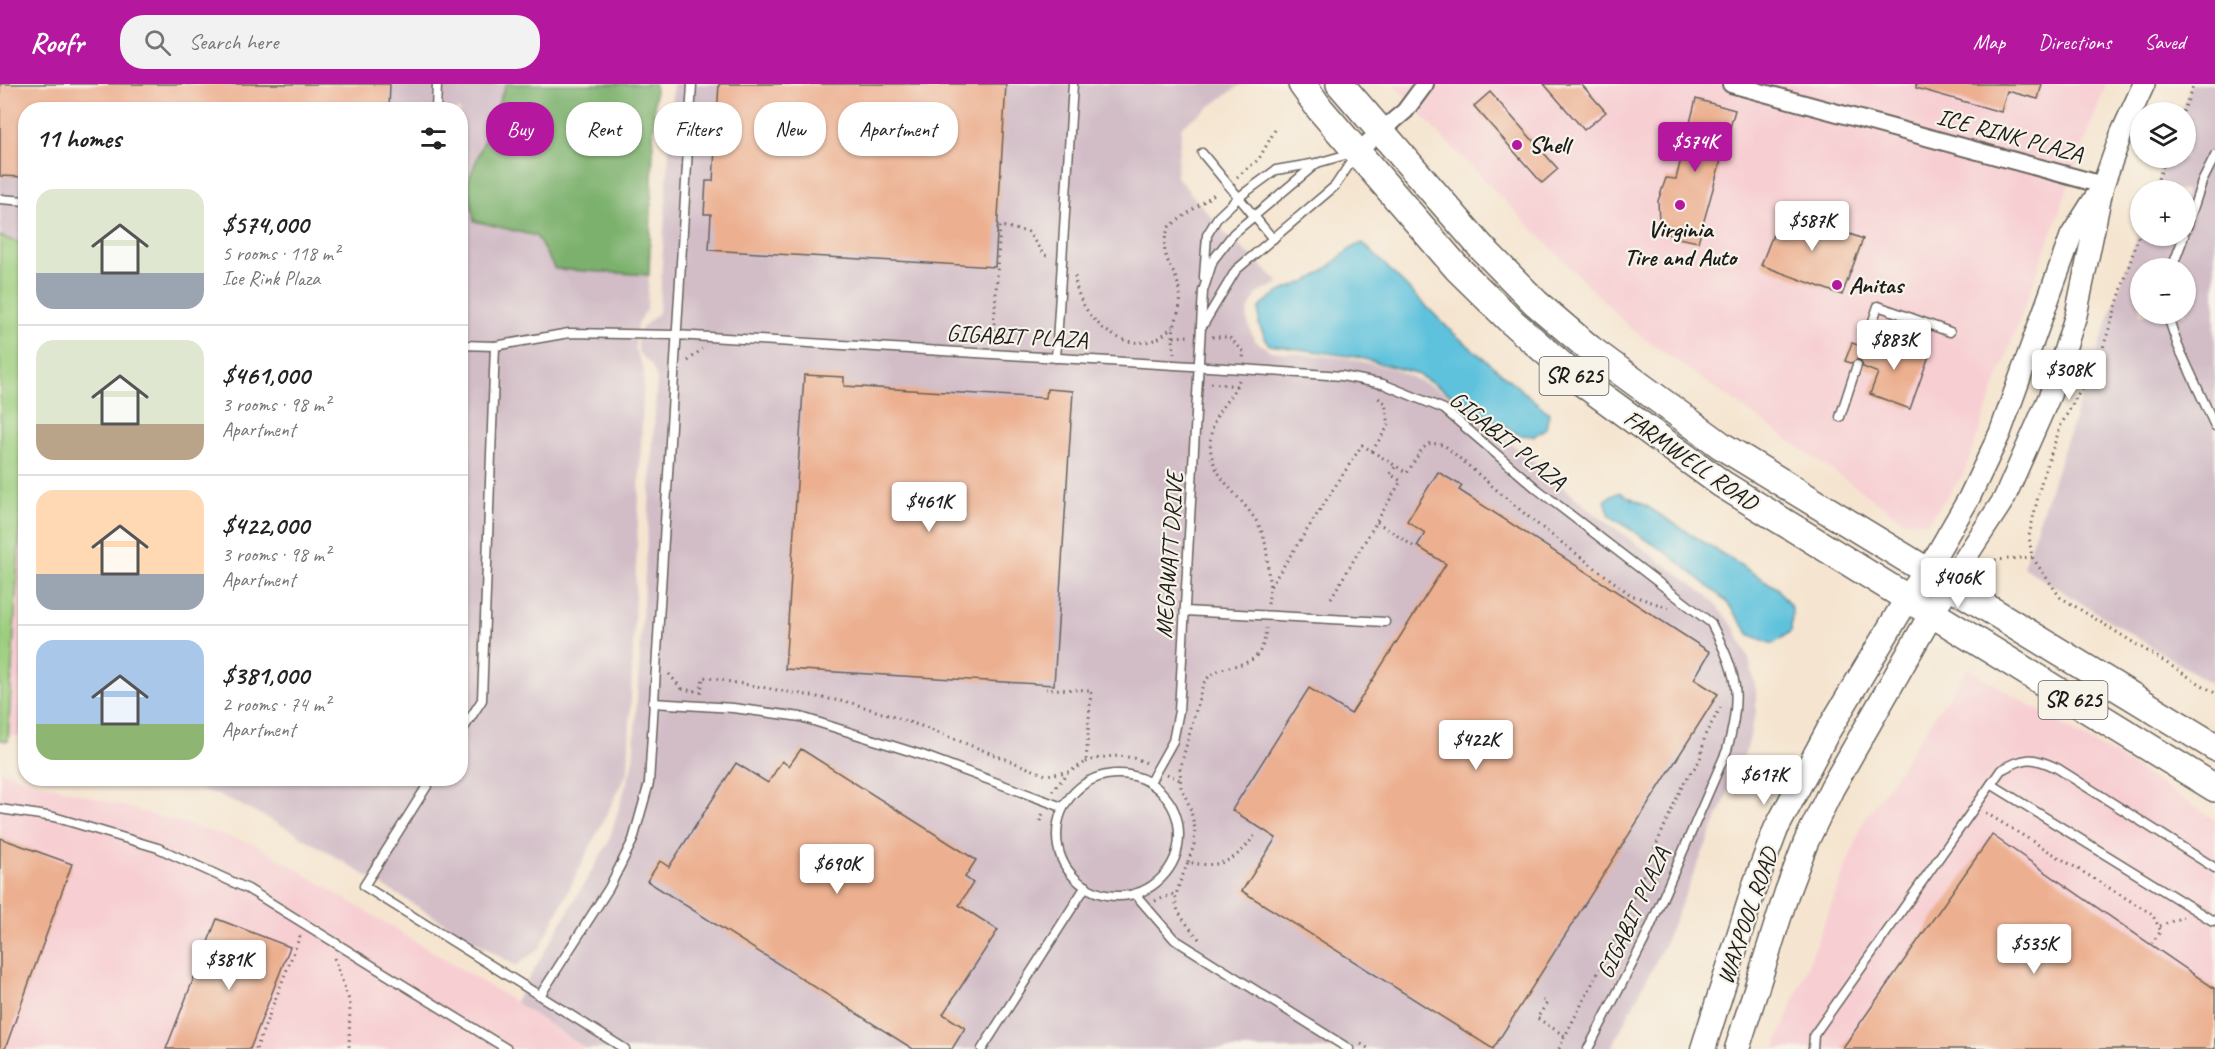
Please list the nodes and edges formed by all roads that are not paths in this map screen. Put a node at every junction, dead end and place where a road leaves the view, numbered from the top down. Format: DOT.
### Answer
graph roads {
  1 [pos="437,84"];
  2 [pos="692,84"];
  3 [pos="1073,84"];
  4 [pos="1302,84"];
  5 [pos="1340,84"];
  6 [pos="1425,84"];
  7 [pos="1731,84"];
  8 [pos="2144,84"];
  9 [pos="436,102"];
  10 [pos="1381,131"];
  11 [pos="1358,151"];
  12 [pos="1202,153"];
  13 [pos="2215,156"];
  14 [pos="1317,163"];
  15 [pos="2103,185"];
  16 [pos="1239,197"];
  17 [pos="0,199"];
  18 [pos="18,200"];
  19 [pos="2196,201"];
  20 [pos="1254,217"];
  21 [pos="1273,239"];
  22 [pos="1203,291"];
  23 [pos="2170,324"];
  24 [pos="1203,325"];
  25 [pos="1950,332"];
  26 [pos="676,335"];
  27 [pos="468,345"];
  28 [pos="495,346"];
  29 [pos="1864,348"];
  30 [pos="1056,358"];
  31 [pos="1857,365"];
  32 [pos="1201,366"];
  33 [pos="1840,417"];
  34 [pos="2215,426"];
  35 [pos="1938,577"];
  36 [pos="1907,599"];
  37 [pos="1185,611"];
  38 [pos="1930,613"];
  39 [pos="1384,622"];
  40 [pos="653,703"];
  41 [pos="468,722"];
  42 [pos="2215,747"];
  43 [pos="1150,782"];
  44 [pos="1991,784"];
  45 [pos="427,786"];
  46 [pos="2215,788"];
  47 [pos="1062,807"];
  48 [pos="0,809"];
  49 [pos="2215,868"];
  50 [pos="1086,886"];
  51 [pos="1135,894"];
  52 [pos="2215,920"];
  53 [pos="541,994"];
  54 [pos="507,1049"];
  55 [pos="625,1049"];
  56 [pos="982,1049"];
  57 [pos="1349,1049"];
  58 [pos="1588,1049"];
  59 [pos="1703,1049"];
  60 [pos="1737,1049"];
  61 [pos="1813,1049"];
  1 -- 9 [label="lane"];
  2 -- 26 [label="lane"];
  3 -- 30 [label="lane"];
  4 -- 11 [label="main road, FARMWELL ROAD / SR 625"];
  5 -- 10 [label="main road, FARMWELL ROAD / SR 625"];
  6 -- 10 [label="street"];
  7 -- 15 [label="street, ICE RINK PLAZA"];
  8 -- 15 [label="street"];
  10 -- 11 [label="street"];
  10 -- 35 [label="main road, FARMWELL ROAD / SR 625"];
  11 -- 14 [label="lane"];
  11 -- 21 [label="lane"];
  11 -- 36 [label="main road, FARMWELL ROAD / SR 625"];
  12 -- 16 [label="lane"];
  13 -- 19 [label="lane"];
  14 -- 16 [label="lane"];
  14 -- 20 [label="lane"];
  15 -- 35 [label="street"];
  15 -- 35 [label="street"];
  16 -- 20 [label="lane"];
  16 -- 22 [label="lane"];
  17 -- 18 [label="lane"];
  20 -- 21 [label="lane"];
  20 -- 22 [label="lane"];
  21 -- 24 [label="lane"];
  22 -- 24 [label="lane, MEGAWATT DRIVE"];
  23 -- 34 [label="lane"];
  24 -- 32 [label="lane, MEGAWATT DRIVE"];
  25 -- 29 [label="lane"];
  26 -- 28 [label="lane, GIGABIT PLAZA"];
  26 -- 30 [label="lane, GIGABIT PLAZA"];
  26 -- 40 [label="lane"];
  27 -- 28 [label="lane, GIGABIT PLAZA"];
  28 -- 41 [label="lane"];
  30 -- 32 [label="lane, GIGABIT PLAZA"];
  31 -- 33 [label="lane"];
  32 -- 37 [label="lane, MEGAWATT DRIVE"];
  32 -- 58 [label="lane, GIGABIT PLAZA"];
  35 -- 36 [label="main road, WAXPOOL ROAD"];
  35 -- 38 [label="main road, WAXPOOL ROAD"];
  35 -- 42 [label="main road, SR 625"];
  36 -- 38 [label="main road, SR 625"];
  36 -- 59 [label="main road, WAXPOOL ROAD"];
  37 -- 39 [label="lane"];
  37 -- 43 [label="lane, MEGAWATT DRIVE"];
  38 -- 46 [label="main road, SR 625"];
  38 -- 60 [label="main road, WAXPOOL ROAD"];
  40 -- 47 [label="lane"];
  40 -- 53 [label="lane"];
  43 -- 47 [label="lane"];
  43 -- 51 [label="lane"];
  44 -- 49 [label="lane"];
  44 -- 52 [label="lane"];
  44 -- 61 [label="lane"];
  45 -- 53 [label="lane"];
  47 -- 50 [label="lane"];
  48 -- 54 [label="lane"];
  50 -- 51 [label="lane"];
  50 -- 56 [label="lane"];
  51 -- 57 [label="lane"];
  53 -- 55 [label="lane"];
}
